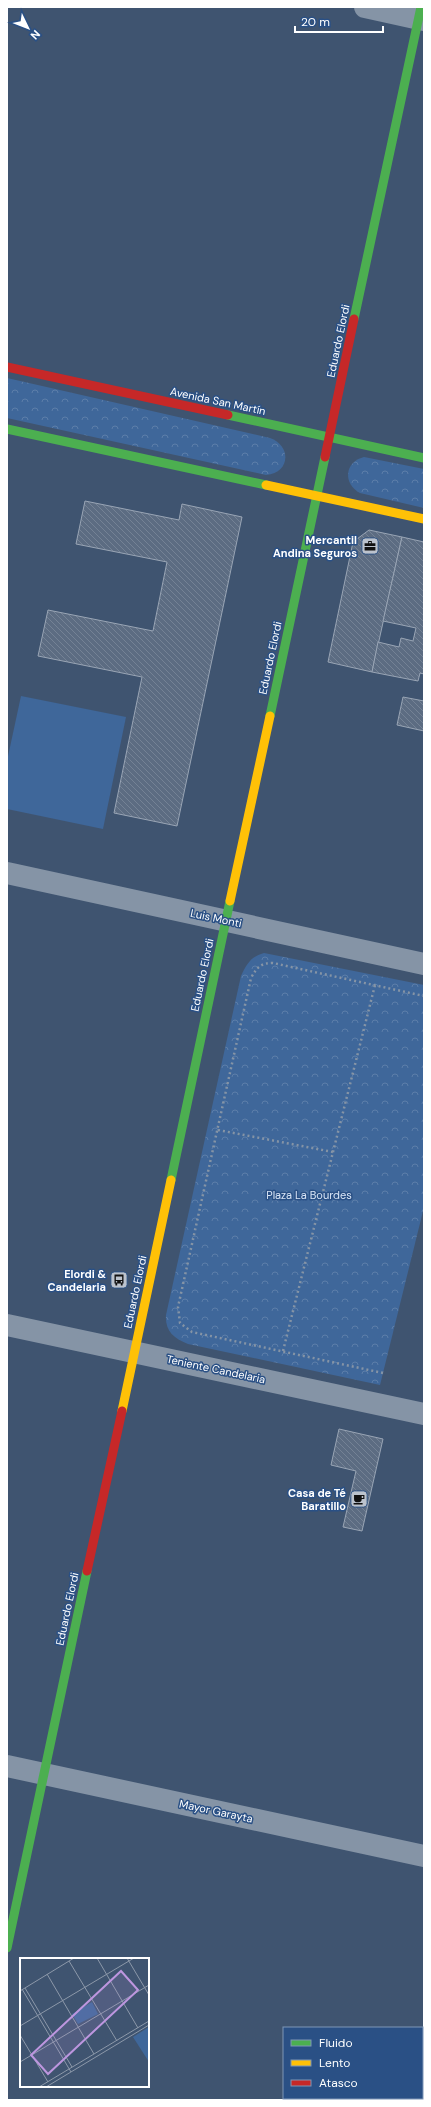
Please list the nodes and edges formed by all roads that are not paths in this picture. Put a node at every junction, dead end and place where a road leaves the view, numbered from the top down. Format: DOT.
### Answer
graph roads {
  1 [pos="365,7"];
  2 [pos="421,15"];
  3 [pos="7,367"];
  4 [pos="7,429"];
  5 [pos="329,438"];
  6 [pos="424,458"];
  7 [pos="317,496"];
  8 [pos="424,519"];
  9 [pos="7,873"];
  10 [pos="226,921"];
  11 [pos="424,964"];
  12 [pos="7,1325"];
  13 [pos="134,1352"];
  14 [pos="424,1414"];
  15 [pos="7,1766"];
  16 [pos="44,1774"];
  17 [pos="424,1856"];
  18 [pos="7,1948"];
  1 -- 2 [label="street"];
  2 -- 5 [label="street, Eduardo Elordi"];
  3 -- 5 [label="street, Avenida San Martín"];
  4 -- 7 [label="street"];
  5 -- 6 [label="street, Avenida San Martín"];
  5 -- 7 [label="street, Eduardo Elordi"];
  7 -- 8 [label="street"];
  7 -- 10 [label="street, Eduardo Elordi"];
  9 -- 10 [label="street, Luis Monti"];
  10 -- 11 [label="street, Luis Monti"];
  10 -- 13 [label="street, Eduardo Elordi"];
  12 -- 13 [label="street, Teniente Candelaria"];
  13 -- 14 [label="street, Teniente Candelaria"];
  13 -- 16 [label="street, Eduardo Elordi"];
  15 -- 16 [label="street, Mayor Garayta"];
  16 -- 17 [label="street, Mayor Garayta"];
  16 -- 18 [label="street, Eduardo Elordi"];
}
